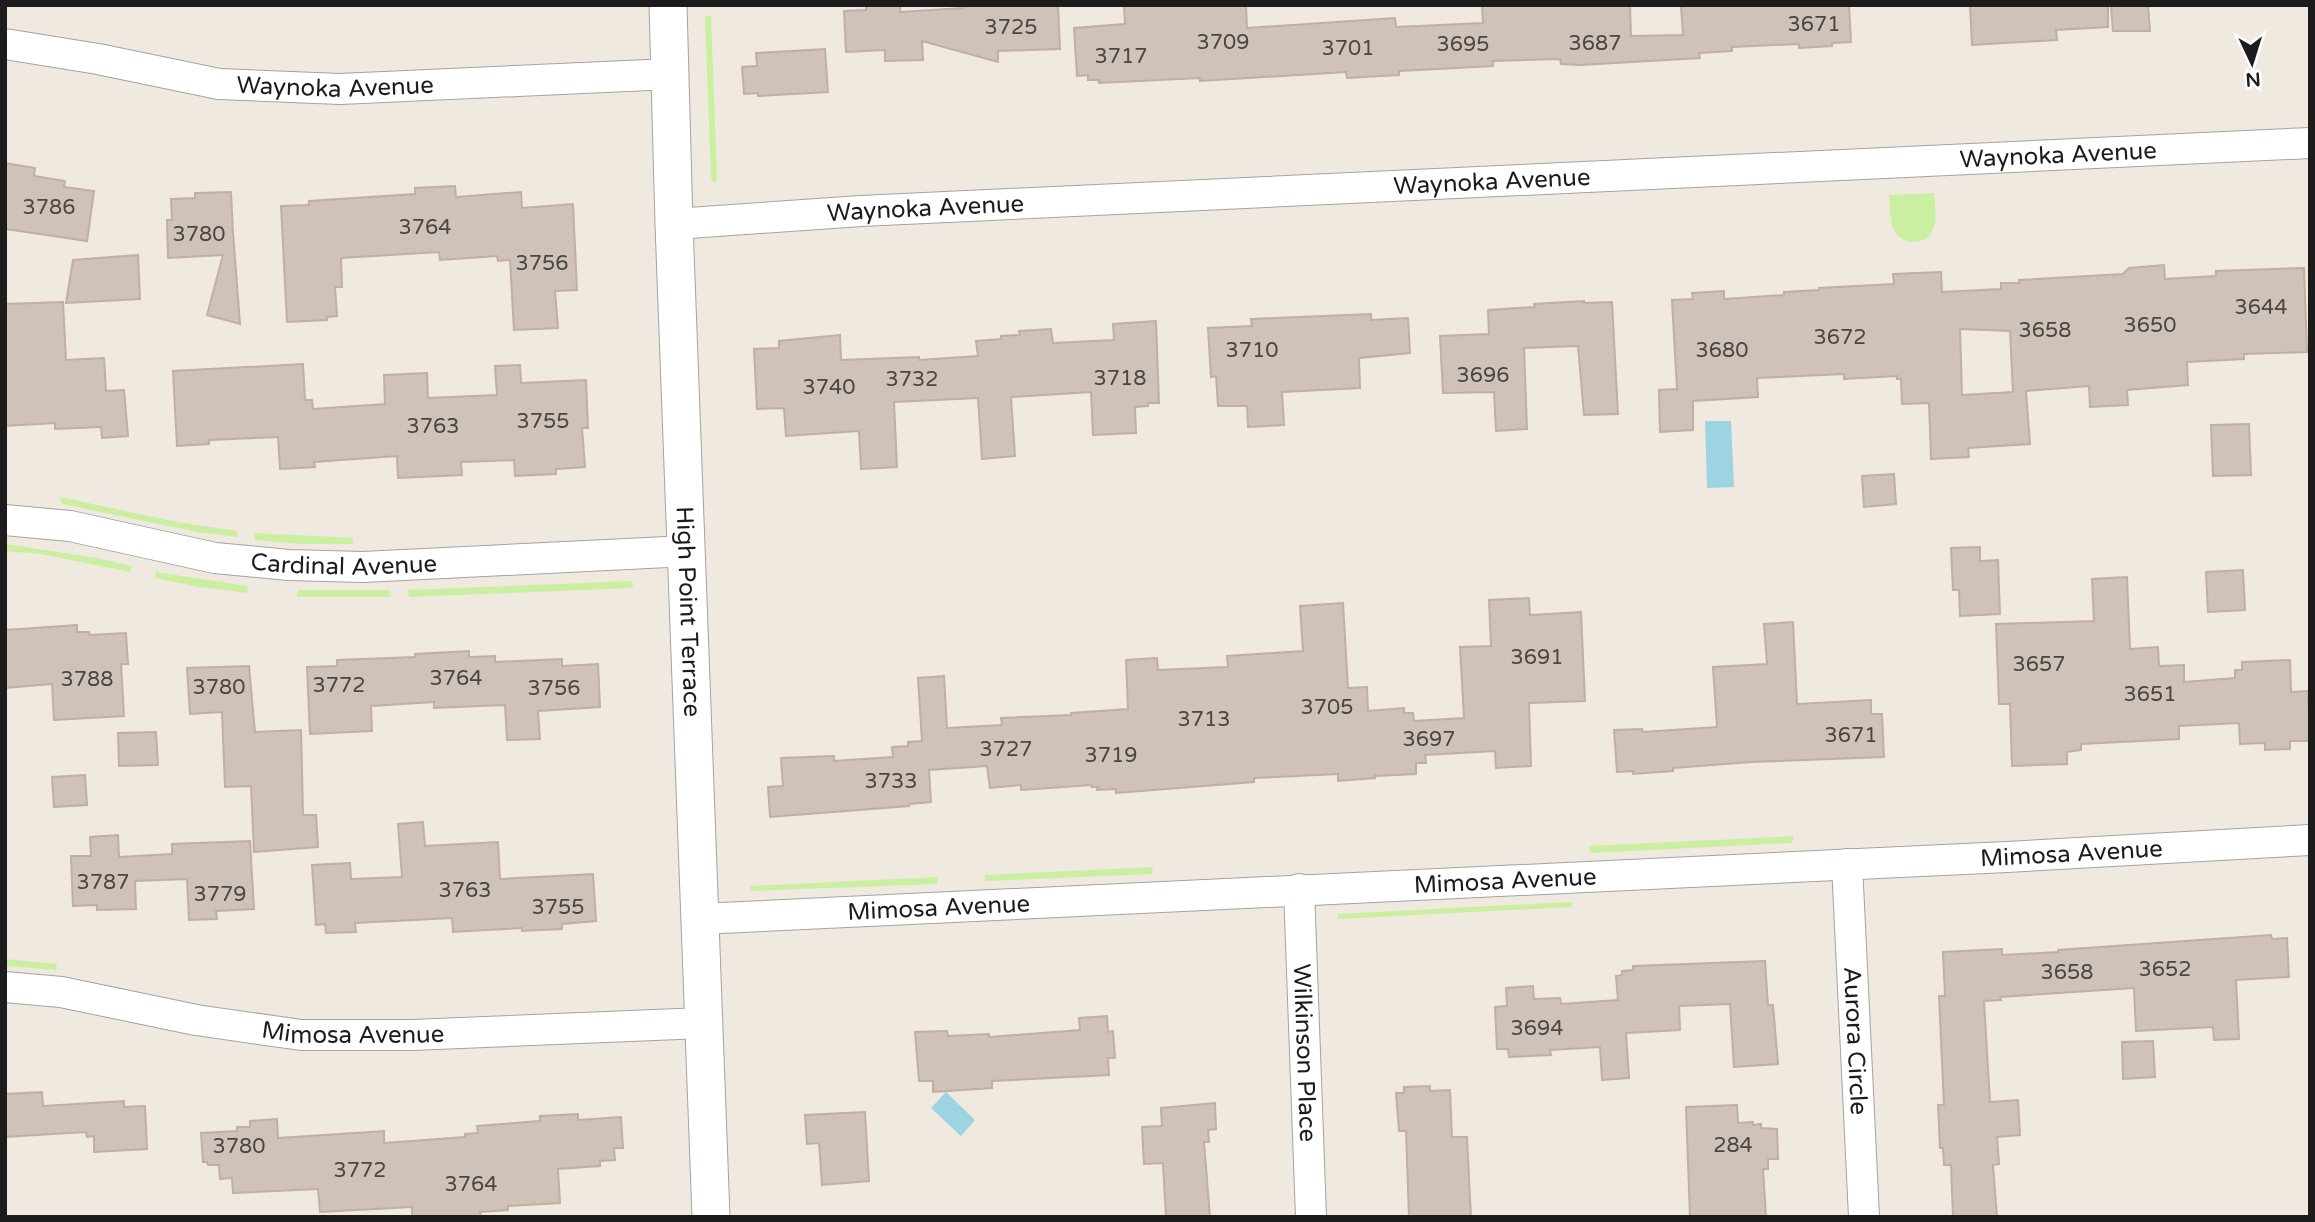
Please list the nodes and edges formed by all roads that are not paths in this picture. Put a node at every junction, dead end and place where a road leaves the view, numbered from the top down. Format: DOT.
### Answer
graph roads {
  1 [pos="668,5"];
  2 [pos="5,44"];
  3 [pos="671,74"];
  4 [pos="2310,143"];
  5 [pos="674,224"];
  6 [pos="5,520"];
  7 [pos="688,551"];
  8 [pos="2310,841"];
  9 [pos="1847,864"];
  10 [pos="1299,889"];
  11 [pos="699,919"];
  12 [pos="5,987"];
  13 [pos="703,1023"];
  14 [pos="711,1217"];
  15 [pos="1311,1217"];
  16 [pos="1864,1217"];
  1 -- 3 [label="street, High Point Terrace"];
  2 -- 3 [label="street, Waynoka Avenue"];
  3 -- 5 [label="street, High Point Terrace"];
  4 -- 5 [label="street, Waynoka Avenue"];
  5 -- 7 [label="street, High Point Terrace"];
  6 -- 7 [label="street, Cardinal Avenue"];
  7 -- 11 [label="street, High Point Terrace"];
  8 -- 9 [label="street, Mimosa Avenue"];
  9 -- 10 [label="street, Mimosa Avenue"];
  9 -- 16 [label="street, Aurora Circle"];
  10 -- 11 [label="street, Mimosa Avenue"];
  10 -- 15 [label="street, Wilkinson Place"];
  11 -- 13 [label="street, High Point Terrace"];
  12 -- 13 [label="street, Mimosa Avenue"];
  13 -- 14 [label="street, High Point Terrace"];
}
